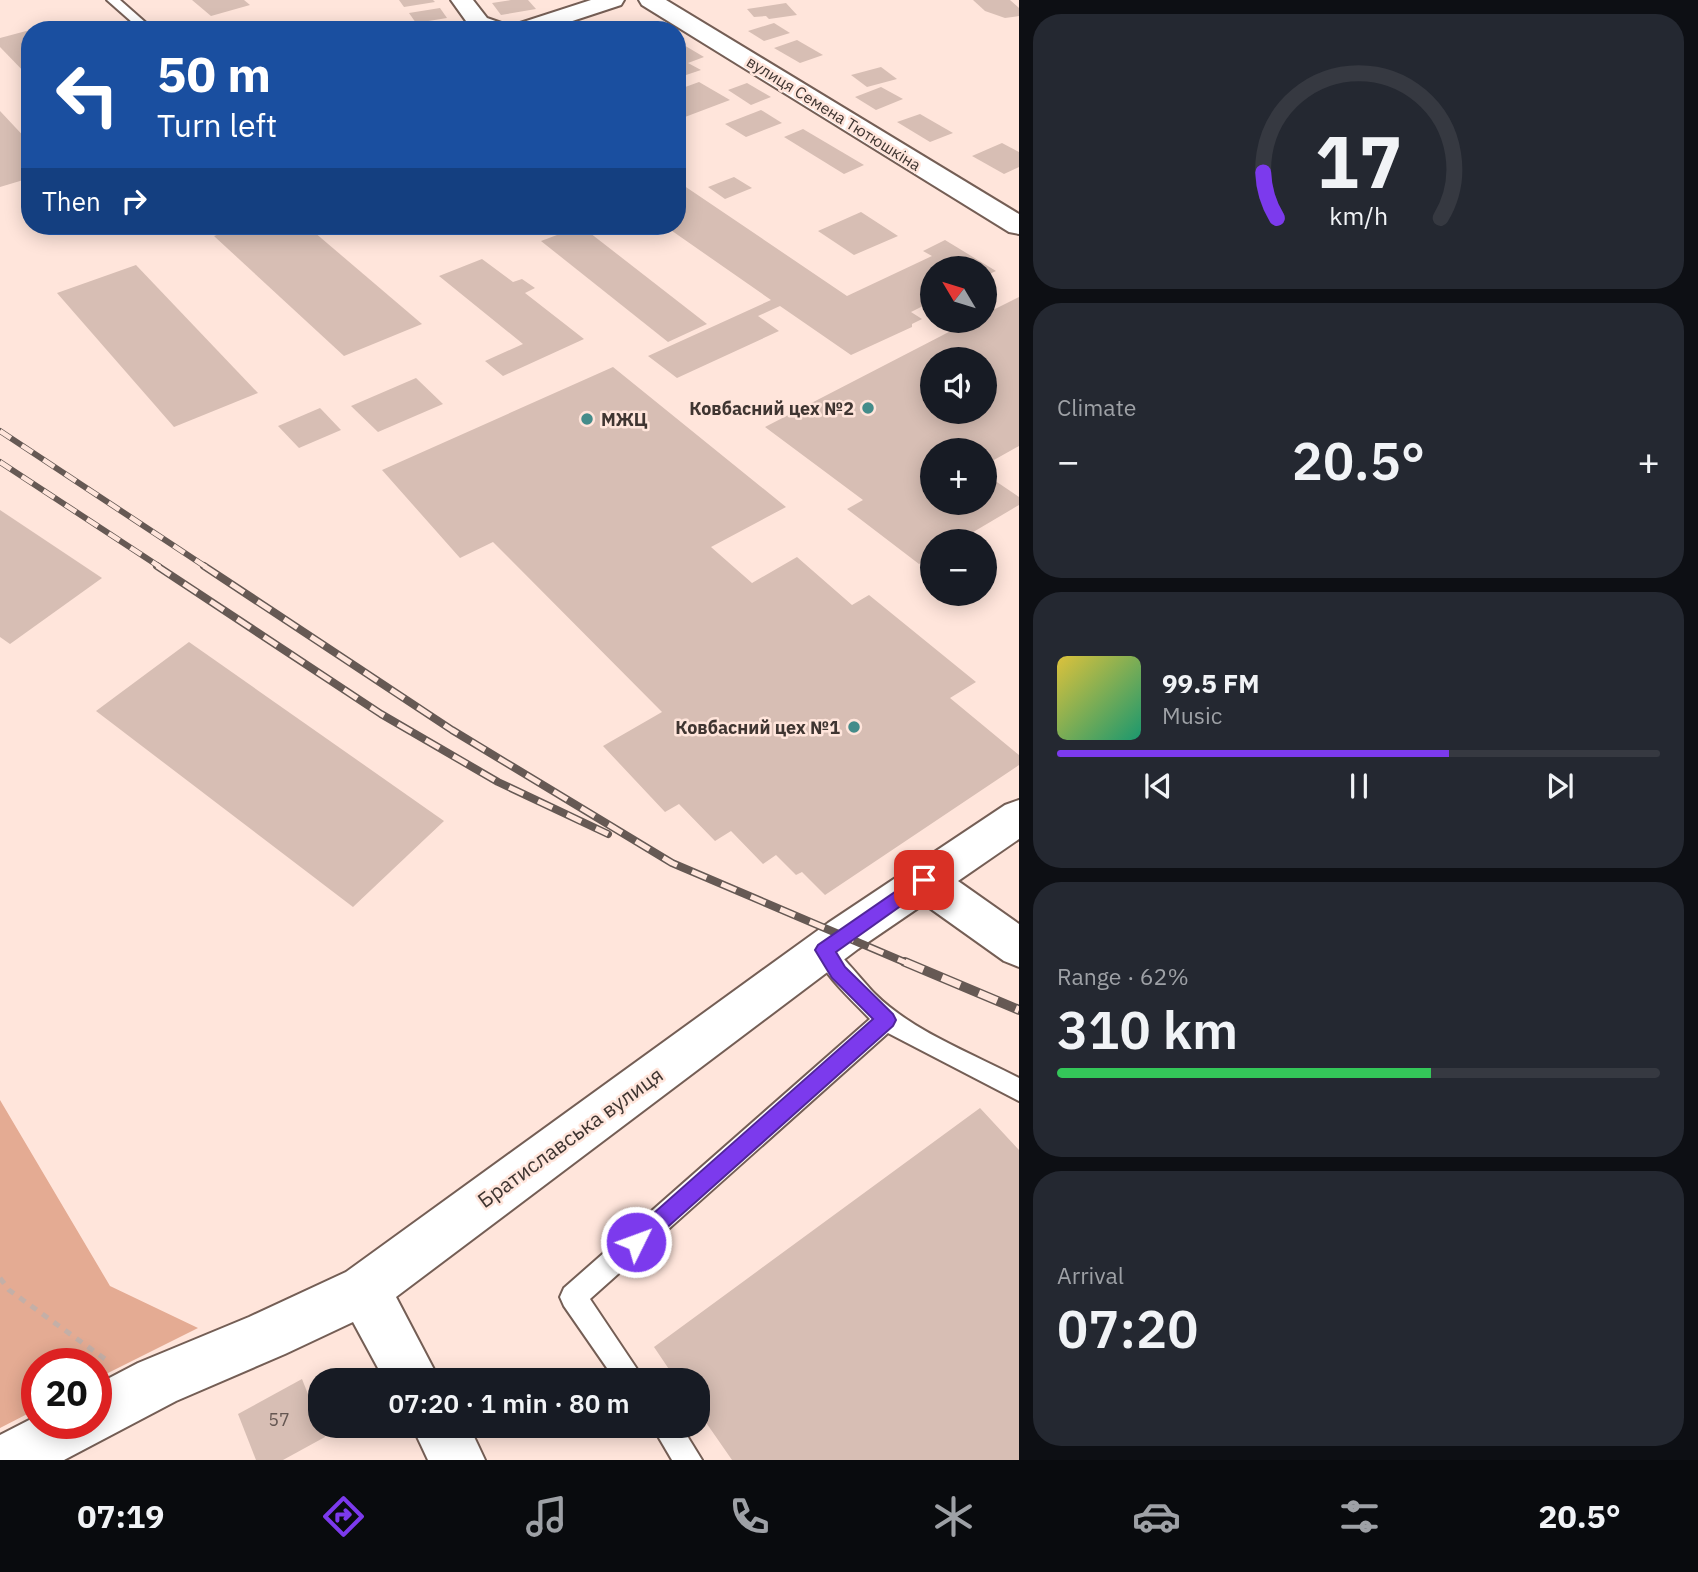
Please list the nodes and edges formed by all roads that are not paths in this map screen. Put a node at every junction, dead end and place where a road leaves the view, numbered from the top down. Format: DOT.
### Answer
graph roads {
  1 [pos="113,0"];
  2 [pos="462,0"];
  3 [pos="613,0"];
  4 [pos="650,0"];
  5 [pos="138,21"];
  6 [pos="478,21"];
  7 [pos="549,21"];
  8 [pos="684,21"];
  9 [pos="686,22"];
  10 [pos="1019,226"];
  11 [pos="1019,817"];
  12 [pos="924,880"];
  13 [pos="1019,948"];
  14 [pos="824,950"];
  15 [pos="886,1020"];
  16 [pos="1019,1090"];
  17 [pos="364,1290"];
  18 [pos="407,1368"];
  19 [pos="623,1368"];
  20 [pos="112,1406"];
  21 [pos="446,1438"];
  22 [pos="672,1438"];
  23 [pos="48,1439"];
  24 [pos="8,1460"];
  25 [pos="458,1460"];
  26 [pos="688,1460"];
  1 -- 5 [label="lane"];
  2 -- 6 [label="street"];
  3 -- 7 [label="street"];
  4 -- 8 [label="street, вулиця Семена Тютюшкіна"];
  9 -- 10 [label="street, вулиця Семена Тютюшкіна"];
  11 -- 12 [label="street, Братиславська вулиця"];
  12 -- 13 [label="street"];
  12 -- 14 [label="street, Братиславська вулиця"];
  14 -- 15 [label="lane"];
  14 -- 17 [label="street, Братиславська вулиця"];
  15 -- 16 [label="lane"];
  15 -- 19 [label="lane"];
  17 -- 18 [label="street"];
  17 -- 20 [label="street, Братиславська вулиця"];
  21 -- 25 [label="street"];
  22 -- 26 [label="lane"];
  23 -- 24 [label="street"];
}
